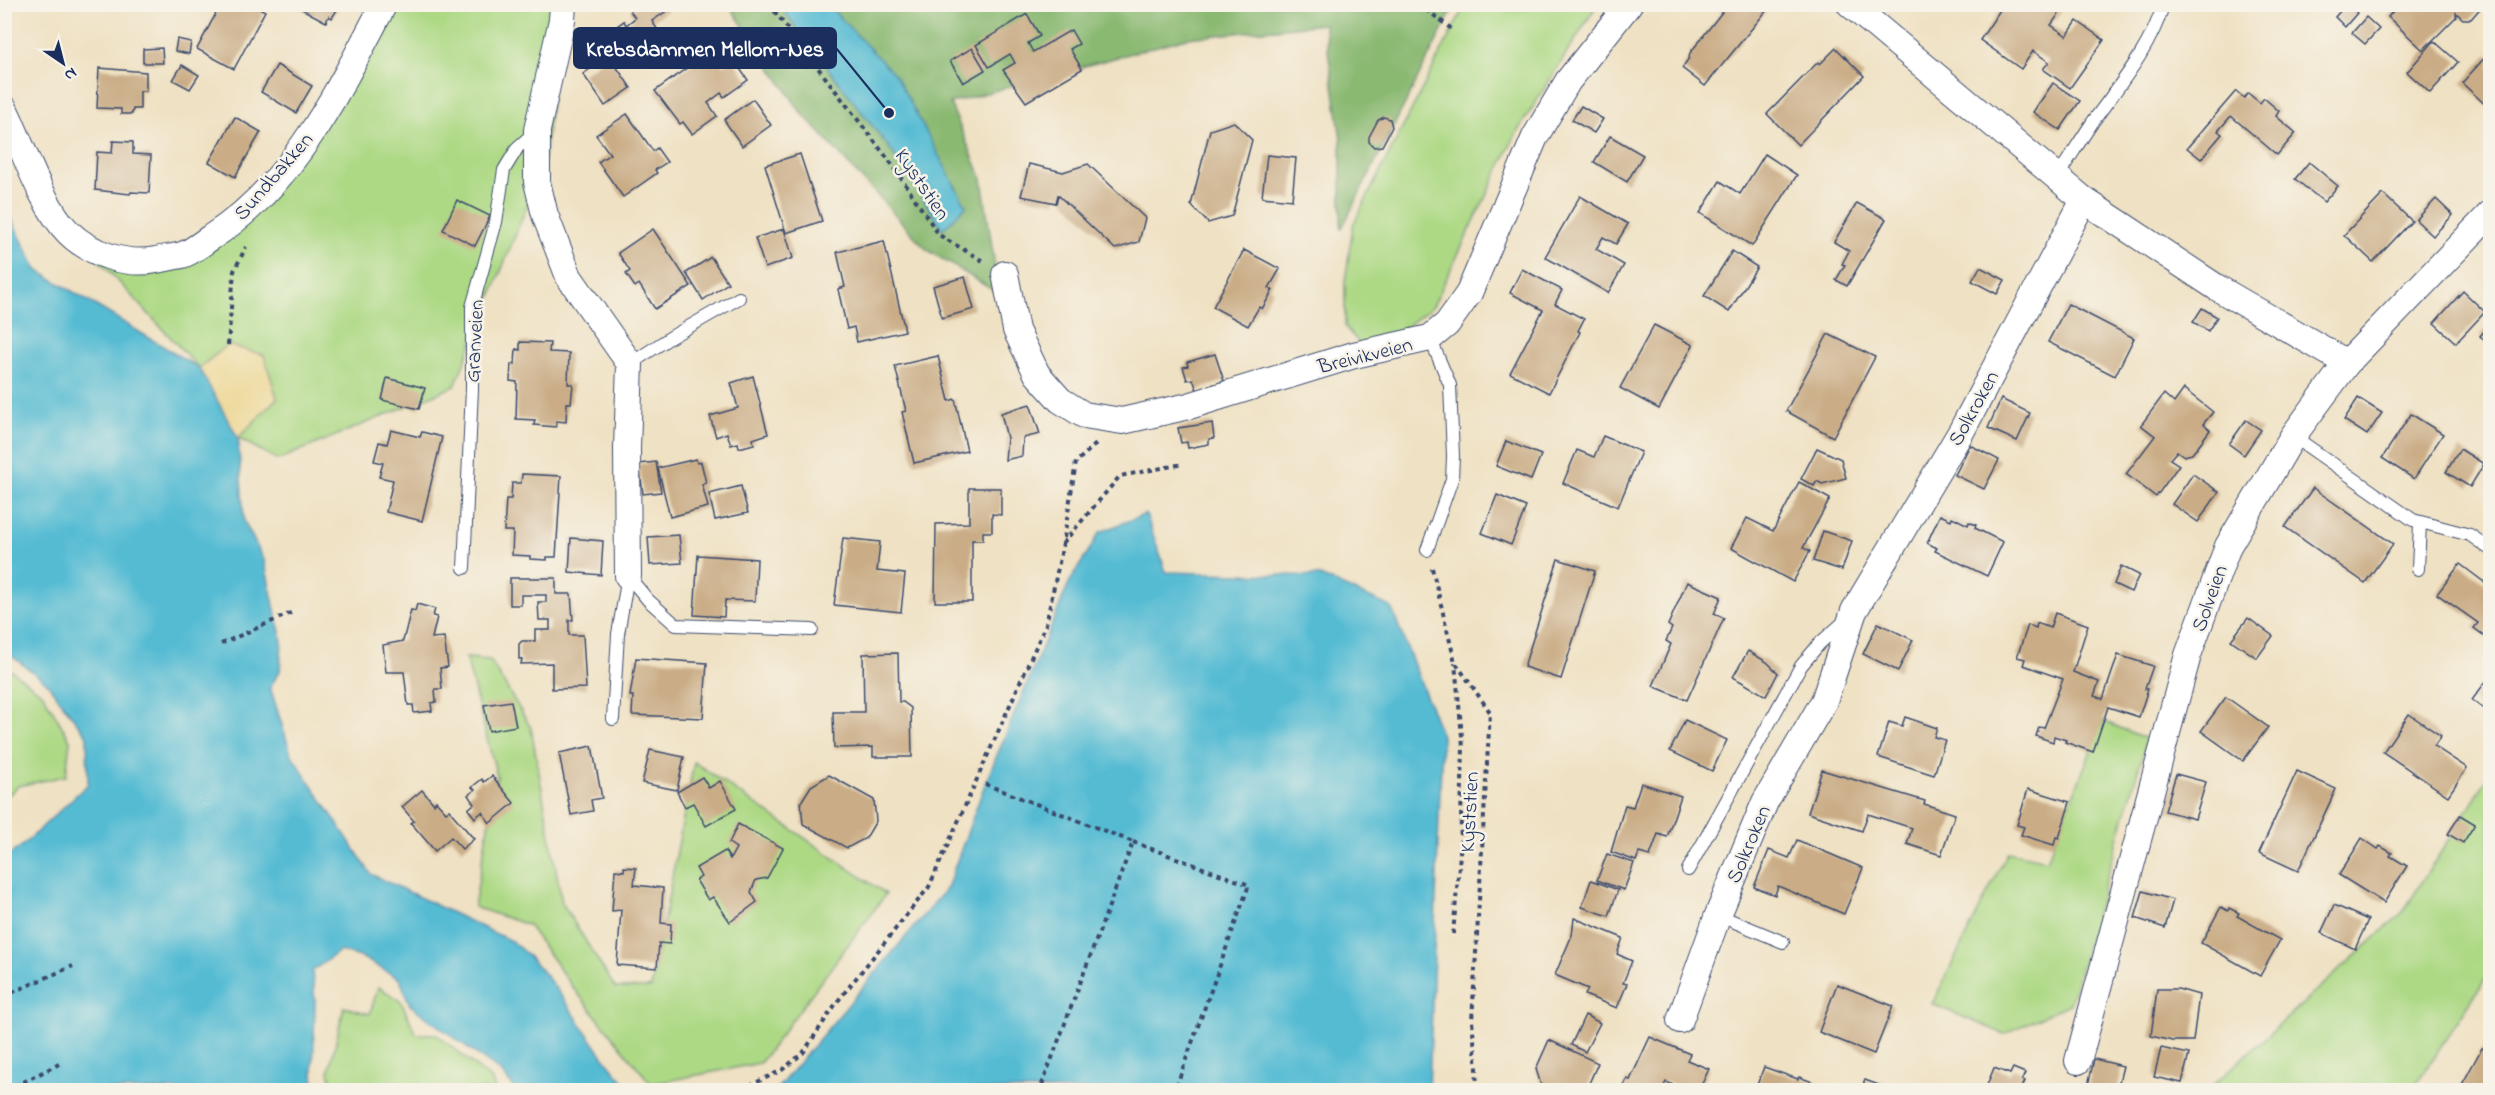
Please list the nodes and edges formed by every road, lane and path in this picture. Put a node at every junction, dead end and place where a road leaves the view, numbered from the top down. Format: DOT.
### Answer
graph roads {
  1 [pos="384,4"];
  2 [pos="563,4"];
  3 [pos="769,4"];
  4 [pos="1419,4"];
  5 [pos="1629,4"];
  6 [pos="1850,4"];
  7 [pos="2163,6"];
  8 [pos="1453,30"];
  9 [pos="4,108"];
  10 [pos="537,130"];
  11 [pos="2057,177"];
  12 [pos="2084,200"];
  13 [pos="2490,214"];
  14 [pos="249,239"];
  15 [pos="1005,274"];
  16 [pos="739,298"];
  17 [pos="1430,338"];
  18 [pos="228,345"];
  19 [pos="2347,363"];
  20 [pos="630,364"];
  21 [pos="1122,421"];
  22 [pos="2293,436"];
  23 [pos="1183,464"];
  24 [pos="2420,523"];
  25 [pos="1063,544"];
  26 [pos="2490,549"];
  27 [pos="1427,550"];
  28 [pos="464,568"];
  29 [pos="2418,569"];
  30 [pos="628,576"];
  31 [pos="293,612"];
  32 [pos="1854,612"];
  33 [pos="812,630"];
  34 [pos="221,644"];
  35 [pos="1455,662"];
  36 [pos="613,719"];
  37 [pos="985,784"];
  38 [pos="1133,842"];
  39 [pos="1688,870"];
  40 [pos="1718,915"];
  41 [pos="1453,934"];
  42 [pos="1783,942"];
  43 [pos="73,966"];
  44 [pos="4,996"];
  45 [pos="1680,1020"];
  46 [pos="2078,1061"];
  47 [pos="58,1064"];
  48 [pos="7,1090"];
  49 [pos="741,1090"];
  50 [pos="1040,1090"];
  51 [pos="1175,1090"];
  52 [pos="1476,1090"];
  1 -- 9 [label="street, Sundbakken"];
  2 -- 10 [label="street"];
  3 -- 15 [label="path, Kyststien"];
  4 -- 8 [label="path"];
  5 -- 17 [label="street, Breivikveien"];
  6 -- 11 [label="street"];
  7 -- 11 [label="lane"];
  10 -- 20 [label="street"];
  10 -- 28 [label="lane, Granveien"];
  11 -- 12 [label="street"];
  12 -- 19 [label="street"];
  12 -- 32 [label="street, Solkroken"];
  13 -- 19 [label="street, Solveien"];
  14 -- 18 [label="path"];
  15 -- 21 [label="street, Breivikveien"];
  16 -- 20 [label="lane"];
  17 -- 21 [label="street, Breivikveien"];
  17 -- 27 [label="lane"];
  19 -- 22 [label="street, Solveien"];
  20 -- 30 [label="street"];
  21 -- 25 [label="path"];
  22 -- 24 [label="lane"];
  22 -- 46 [label="street, Solveien"];
  23 -- 25 [label="path"];
  24 -- 26 [label="lane"];
  24 -- 29 [label="lane"];
  25 -- 49 [label="path"];
  27 -- 35 [label="path, Kyststien"];
  30 -- 33 [label="lane"];
  30 -- 36 [label="lane"];
  31 -- 34 [label="path"];
  32 -- 39 [label="lane, Solkroken"];
  32 -- 40 [label="street, Solkroken"];
  35 -- 41 [label="path"];
  35 -- 52 [label="path, Kyststien"];
  37 -- 38 [label="path"];
  38 -- 50 [label="path"];
  38 -- 51 [label="path"];
  40 -- 42 [label="lane"];
  40 -- 45 [label="street, Solkroken"];
  43 -- 44 [label="path"];
  47 -- 48 [label="path"];
}
